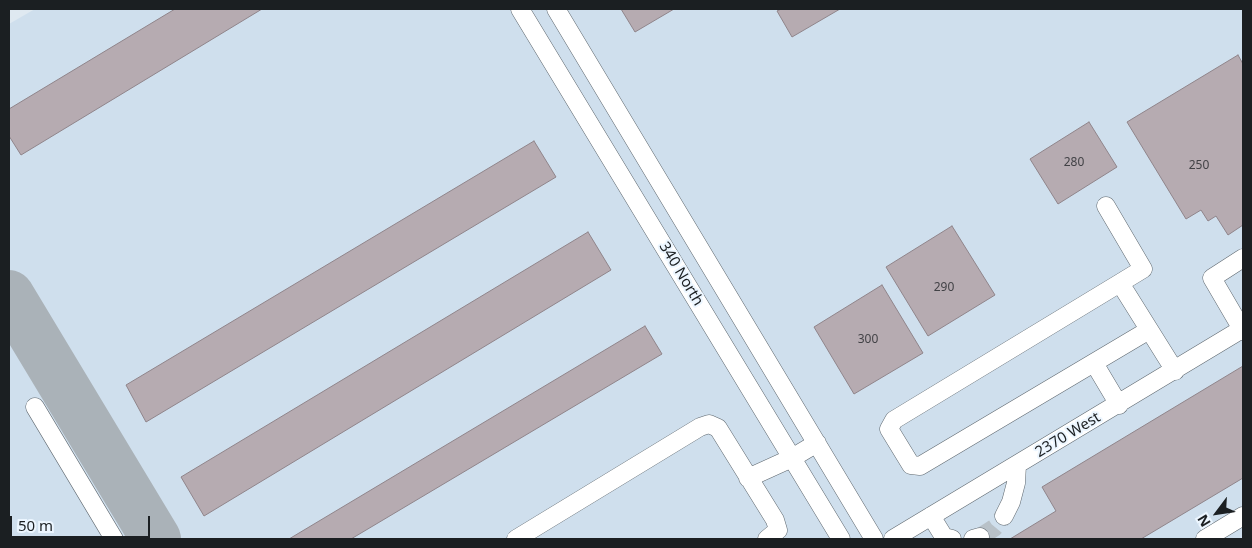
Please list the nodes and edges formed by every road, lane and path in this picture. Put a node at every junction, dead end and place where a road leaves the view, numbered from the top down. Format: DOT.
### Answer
graph roads {
  1 [pos="520,9"];
  2 [pos="556,9"];
  3 [pos="1106,206"];
  4 [pos="1243,258"];
  5 [pos="1120,283"];
  6 [pos="1150,330"];
  7 [pos="1243,330"];
  8 [pos="1094,364"];
  9 [pos="1175,371"];
  10 [pos="1119,405"];
  11 [pos="35,407"];
  12 [pos="817,443"];
  13 [pos="792,458"];
  14 [pos="1017,465"];
  15 [pos="748,478"];
  16 [pos="931,516"];
  17 [pos="1004,516"];
  18 [pos="1243,516"];
  19 [pos="525,537"];
  20 [pos="114,539"];
  21 [pos="767,539"];
  22 [pos="841,539"];
  23 [pos="874,539"];
  24 [pos="893,539"];
  25 [pos="947,539"];
  26 [pos="1205,539"];
  1 -- 13 [label="street, 340 North"];
  2 -- 12 [label="street, 340 North"];
  3 -- 5 [label="street"];
  4 -- 7 [label="street"];
  5 -- 6 [label="street"];
  5 -- 8 [label="street"];
  6 -- 8 [label="street"];
  6 -- 9 [label="street"];
  7 -- 9 [label="street, 2370 West"];
  8 -- 10 [label="street"];
  9 -- 10 [label="street, 2370 West"];
  10 -- 14 [label="street, 2370 West"];
  11 -- 20 [label="street"];
  12 -- 13 [label="street"];
  12 -- 23 [label="street, 340 North"];
  13 -- 15 [label="street"];
  13 -- 22 [label="street, 340 North"];
  14 -- 16 [label="street, 2370 West"];
  14 -- 17 [label="street"];
  15 -- 19 [label="street"];
  15 -- 21 [label="street"];
  16 -- 24 [label="street, 2370 West"];
  16 -- 25 [label="street"];
  18 -- 26 [label="street"];
}
